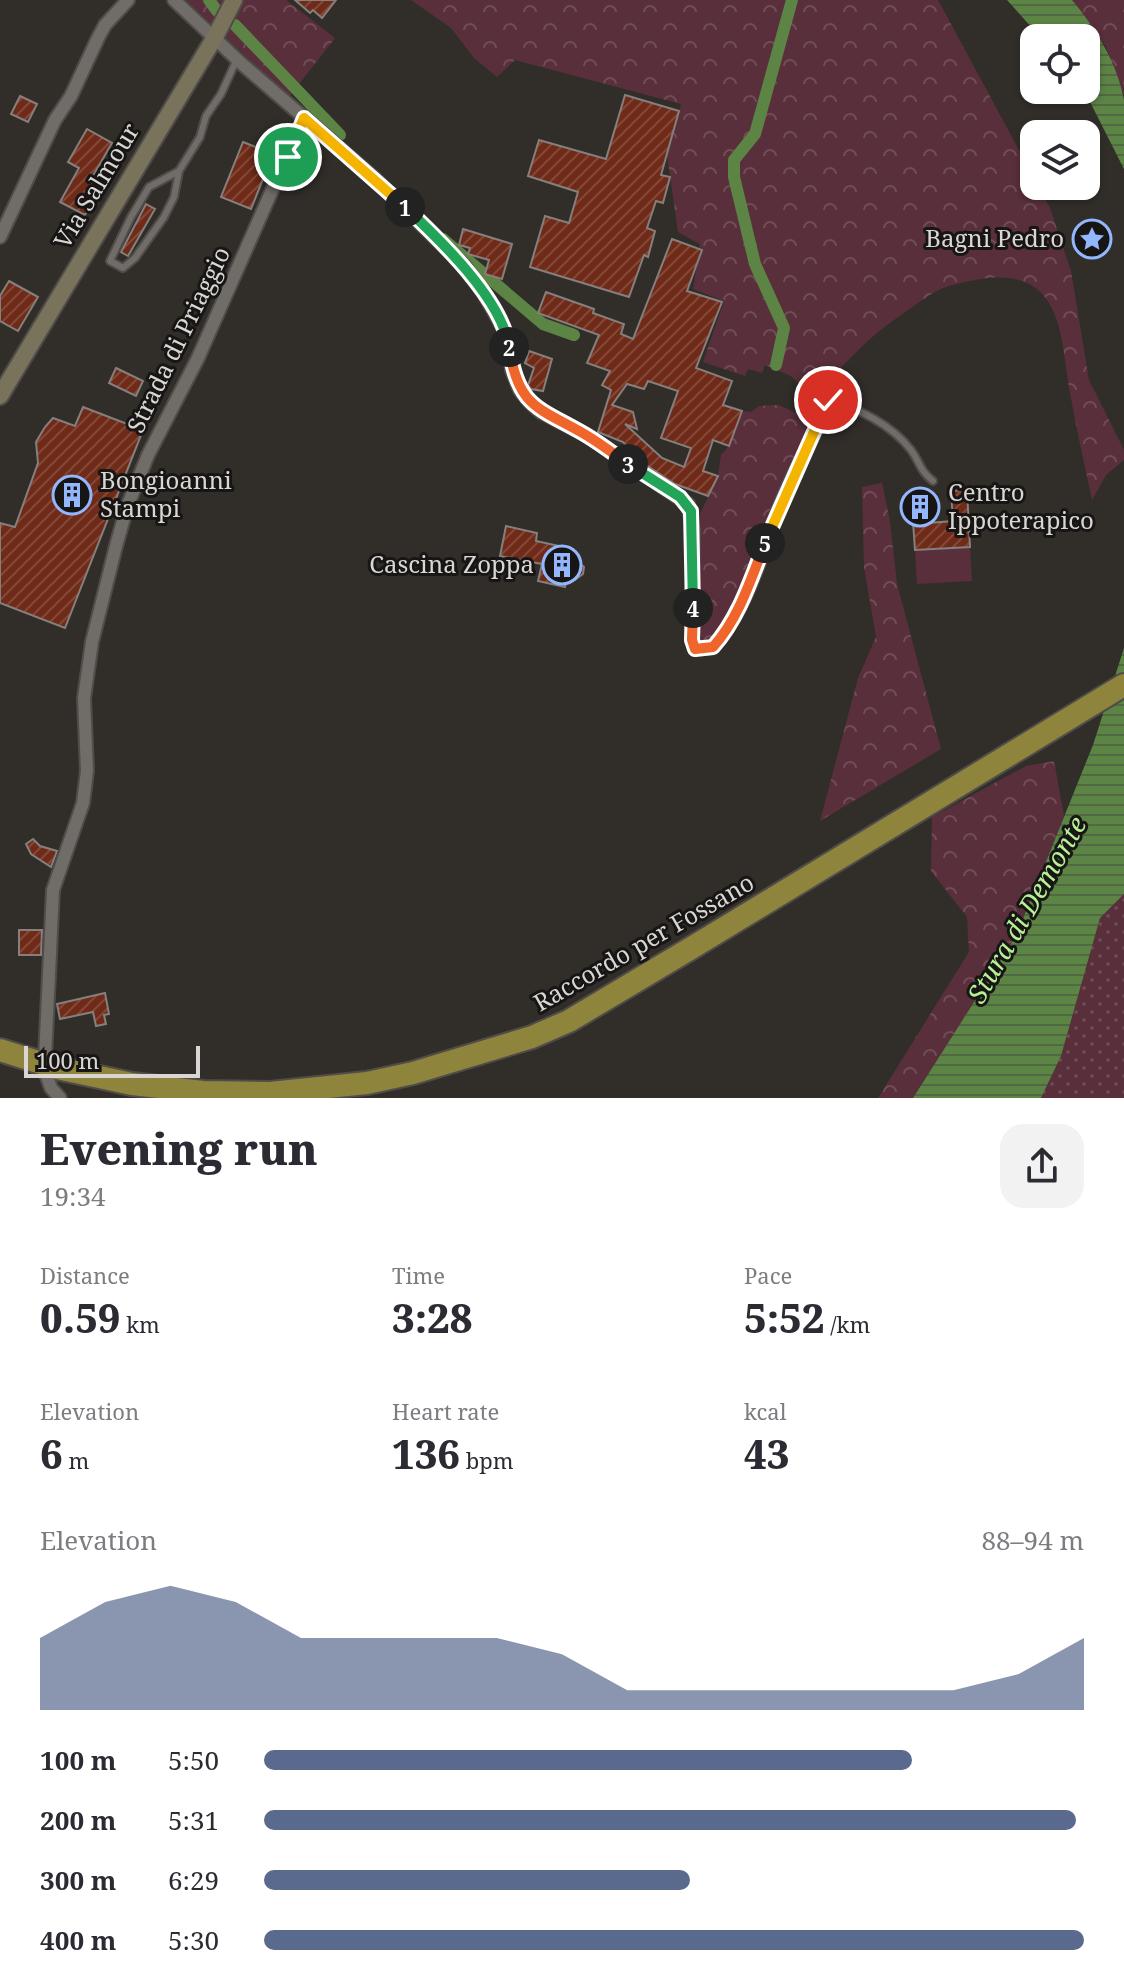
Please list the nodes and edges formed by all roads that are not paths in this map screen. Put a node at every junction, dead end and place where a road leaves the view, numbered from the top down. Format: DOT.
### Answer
graph roads {
  1 [pos="128,0"];
  2 [pos="174,0"];
  3 [pos="234,0"];
  4 [pos="215,37"];
  5 [pos="237,59"];
  6 [pos="304,118"];
  7 [pos="179,171"];
  8 [pos="0,237"];
  9 [pos="0,396"];
  10 [pos="830,398"];
  11 [pos="933,481"];
  12 [pos="1124,685"];
  13 [pos="0,1050"];
  14 [pos="45,1058"];
  15 [pos="46,1074"];
  16 [pos="60,1098"];
  1 -- 8 [label="street"];
  2 -- 4 [label="street"];
  3 -- 4 [label="main road, Via Salmour"];
  4 -- 5 [label="street"];
  4 -- 9 [label="main road, Via Salmour"];
  5 -- 6 [label="street"];
  5 -- 7 [label="lane"];
  6 -- 10 [label="street"];
  6 -- 14 [label="street, Strada di Priaggio"];
  7 -- 7 [label="lane"];
  10 -- 11 [label="lane"];
  12 -- 13 [label="highway, Raccordo per Fossano"];
  15 -- 16 [label="street"];
}
